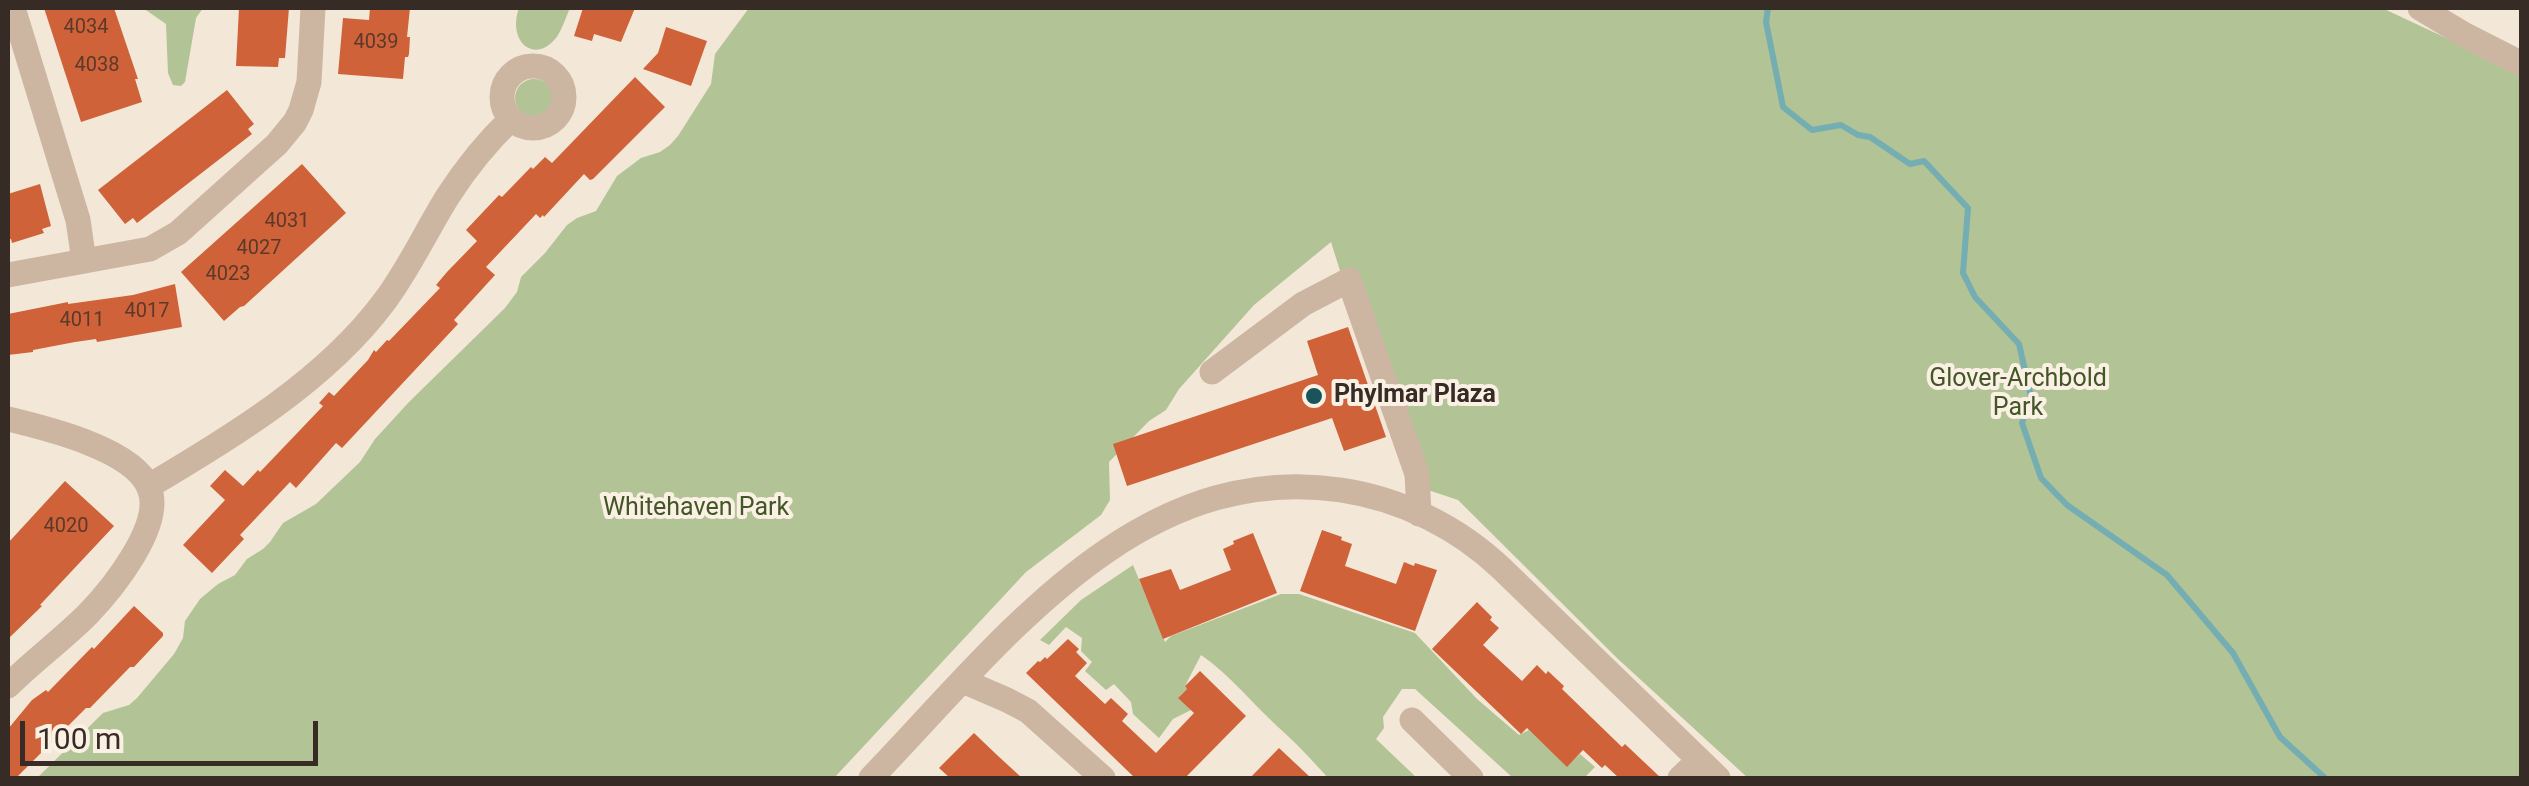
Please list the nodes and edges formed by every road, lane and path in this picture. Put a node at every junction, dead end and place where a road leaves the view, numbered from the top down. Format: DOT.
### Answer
graph roads {
  1 [pos="13,8"];
  2 [pos="314,8"];
  3 [pos="2420,8"];
  4 [pos="2522,64"];
  5 [pos="511,119"];
  6 [pos="84,262"];
  7 [pos="8,275"];
  8 [pos="1212,372"];
  9 [pos="8,419"];
  10 [pos="149,486"];
  11 [pos="1419,514"];
  12 [pos="963,682"];
  13 [pos="8,686"];
  14 [pos="1412,720"];
  15 [pos="1690,769"];
  16 [pos="879,776"];
  17 [pos="1103,778"];
  18 [pos="1471,778"];
  19 [pos="1718,778"];
  1 -- 6 [label="street"];
  2 -- 6 [label="street"];
  3 -- 4 [label="street"];
  5 -- 10 [label="street"];
  6 -- 7 [label="street"];
  8 -- 11 [label="street"];
  9 -- 10 [label="street"];
  10 -- 13 [label="street"];
  11 -- 12 [label="street"];
  11 -- 15 [label="street"];
  12 -- 16 [label="street"];
  12 -- 17 [label="street"];
  14 -- 18 [label="street"];
  15 -- 19 [label="street"];
}
